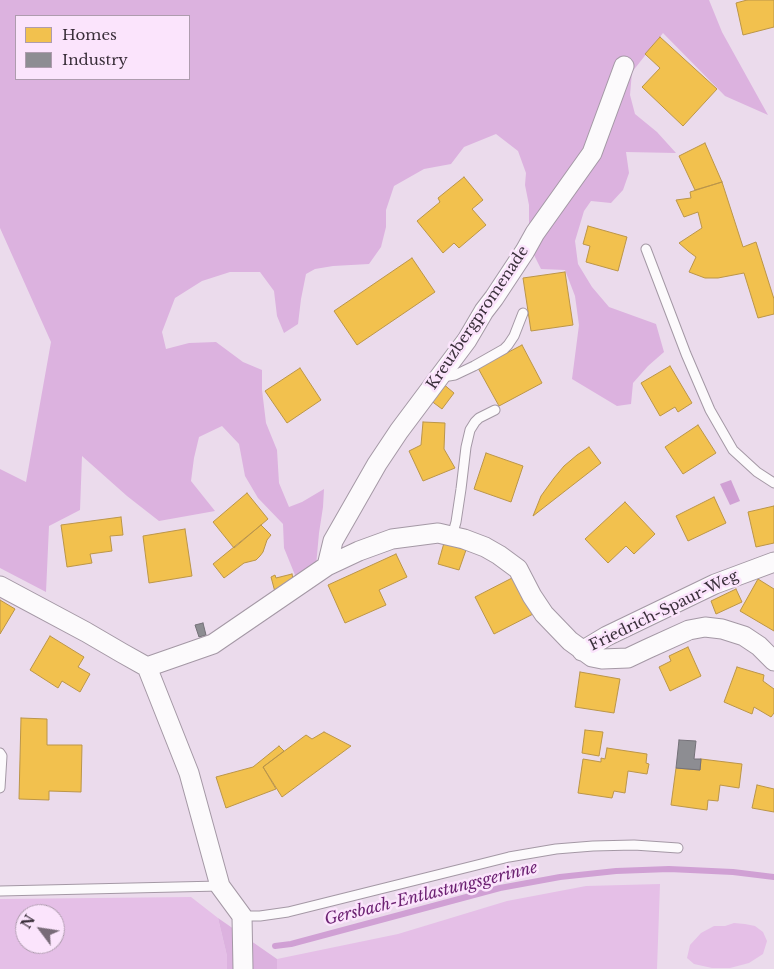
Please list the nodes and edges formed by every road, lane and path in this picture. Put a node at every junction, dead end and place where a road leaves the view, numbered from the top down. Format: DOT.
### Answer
graph roads {
  1 [pos="624,66"];
  2 [pos="646,249"];
  3 [pos="523,313"];
  4 [pos="442,373"];
  5 [pos="495,410"];
  6 [pos="774,483"];
  7 [pos="452,536"];
  8 [pos="774,562"];
  9 [pos="327,566"];
  10 [pos="0,586"];
  11 [pos="582,651"];
  12 [pos="774,661"];
  13 [pos="147,667"];
  14 [pos="0,753"];
  15 [pos="0,788"];
  16 [pos="678,848"];
  17 [pos="220,886"];
  18 [pos="0,891"];
  19 [pos="242,916"];
  20 [pos="243,969"];
  1 -- 4 [label="street, Kreuzbergpromenade"];
  2 -- 6 [label="lane"];
  3 -- 4 [label="lane"];
  4 -- 9 [label="street, Kreuzbergpromenade"];
  5 -- 7 [label="lane"];
  7 -- 9 [label="street"];
  7 -- 11 [label="street"];
  8 -- 11 [label="street, Friedrich-Spaur-Weg"];
  9 -- 13 [label="street"];
  10 -- 13 [label="street"];
  11 -- 12 [label="street"];
  13 -- 17 [label="street"];
  14 -- 15 [label="lane"];
  16 -- 19 [label="lane"];
  17 -- 18 [label="lane"];
  17 -- 19 [label="street"];
  19 -- 20 [label="street"];
}
